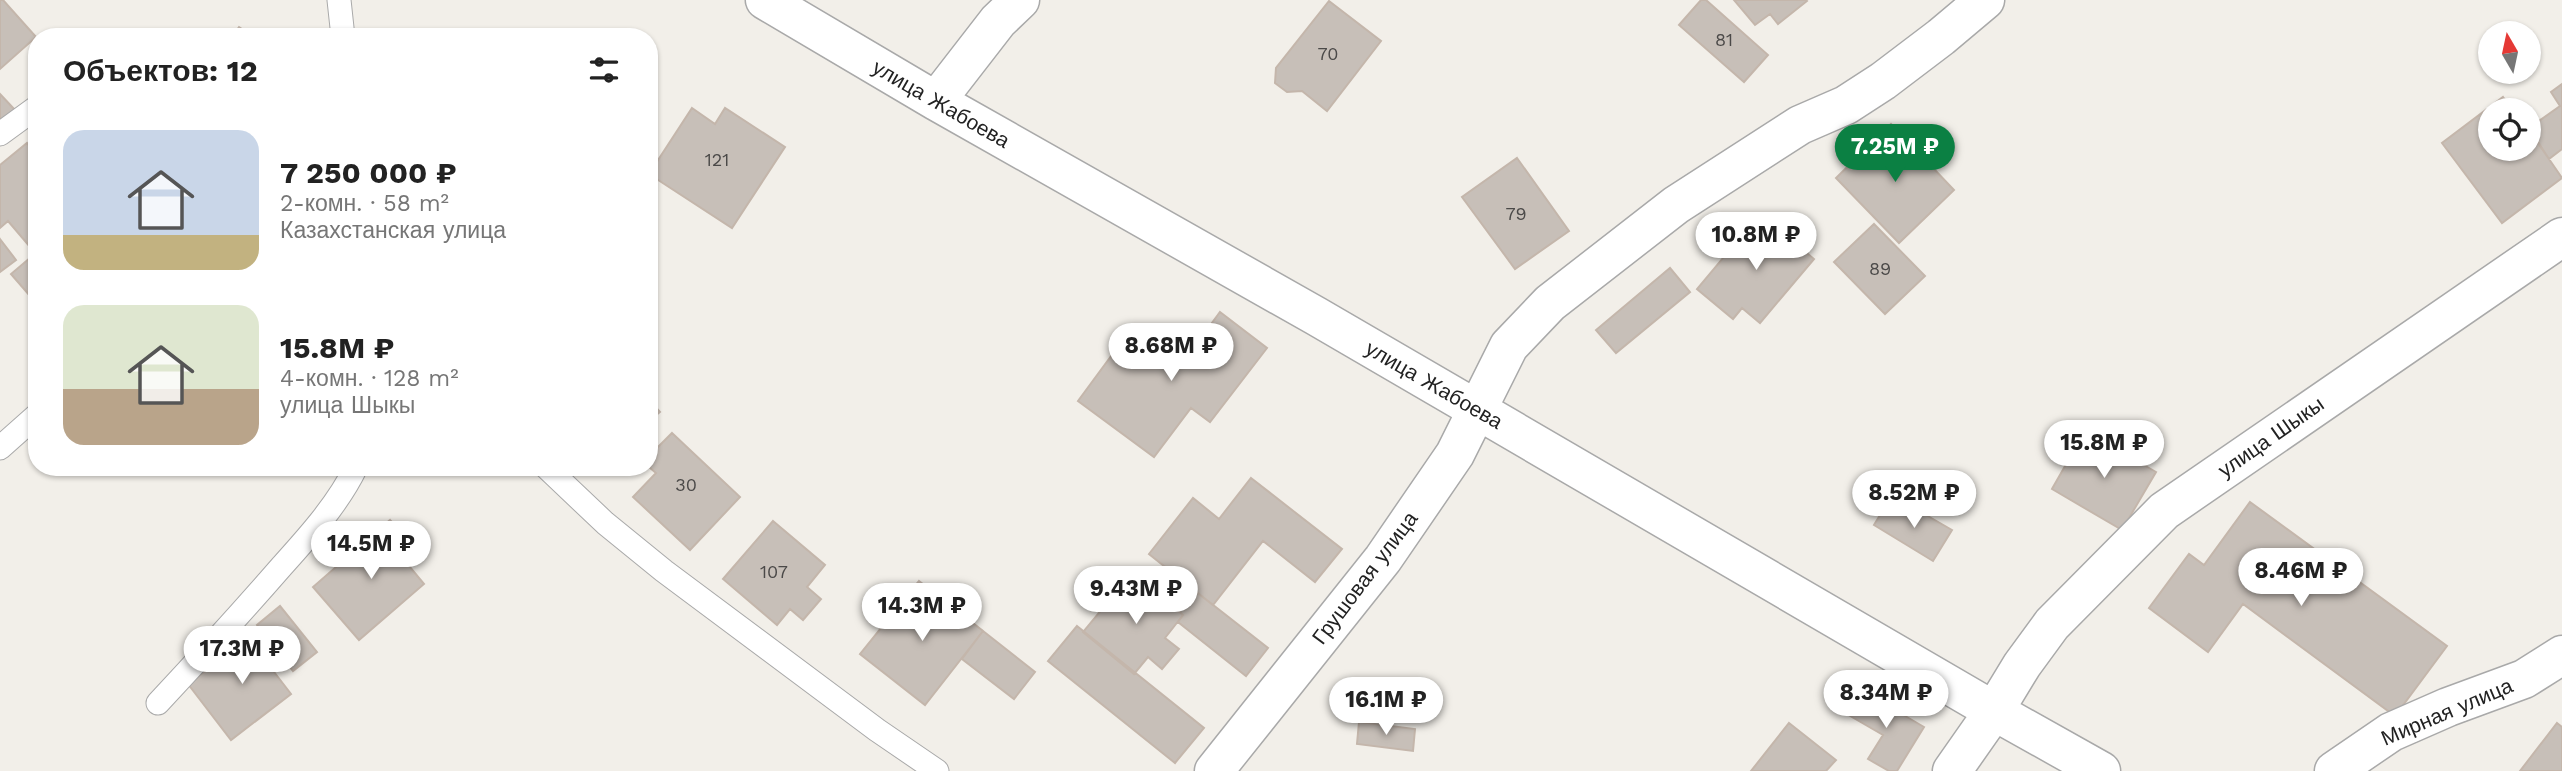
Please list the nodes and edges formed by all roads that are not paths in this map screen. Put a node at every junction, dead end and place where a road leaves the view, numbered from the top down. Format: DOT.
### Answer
graph roads {
  1 [pos="339,0"];
  2 [pos="765,0"];
  3 [pos="1020,0"];
  4 [pos="1985,0"];
  5 [pos="342,28"];
  6 [pos="936,101"];
  7 [pos="28,114"];
  8 [pos="0,134"];
  9 [pos="2562,237"];
  10 [pos="1478,411"];
  11 [pos="28,423"];
  12 [pos="0,448"];
  13 [pos="351,476"];
  14 [pos="555,476"];
  15 [pos="2562,654"];
  16 [pos="158,703"];
  17 [pos="1994,711"];
  18 [pos="937,771"];
  19 [pos="1214,771"];
  20 [pos="1952,771"];
  21 [pos="2101,771"];
  22 [pos="2334,771"];
  1 -- 5 [label="lane"];
  2 -- 6 [label="street, улица Жабоева"];
  3 -- 6 [label="street"];
  4 -- 10 [label="street, Грушовая улица"];
  6 -- 10 [label="street, улица Жабоева"];
  7 -- 8 [label="lane"];
  9 -- 17 [label="street, улица Шыкы"];
  10 -- 17 [label="street, улица Жабоева"];
  10 -- 19 [label="street, Грушовая улица"];
  11 -- 12 [label="lane"];
  13 -- 16 [label="lane"];
  14 -- 18 [label="lane"];
  15 -- 22 [label="street, Мирная улица"];
  17 -- 20 [label="street"];
  17 -- 21 [label="street, улица Жабоева"];
}
